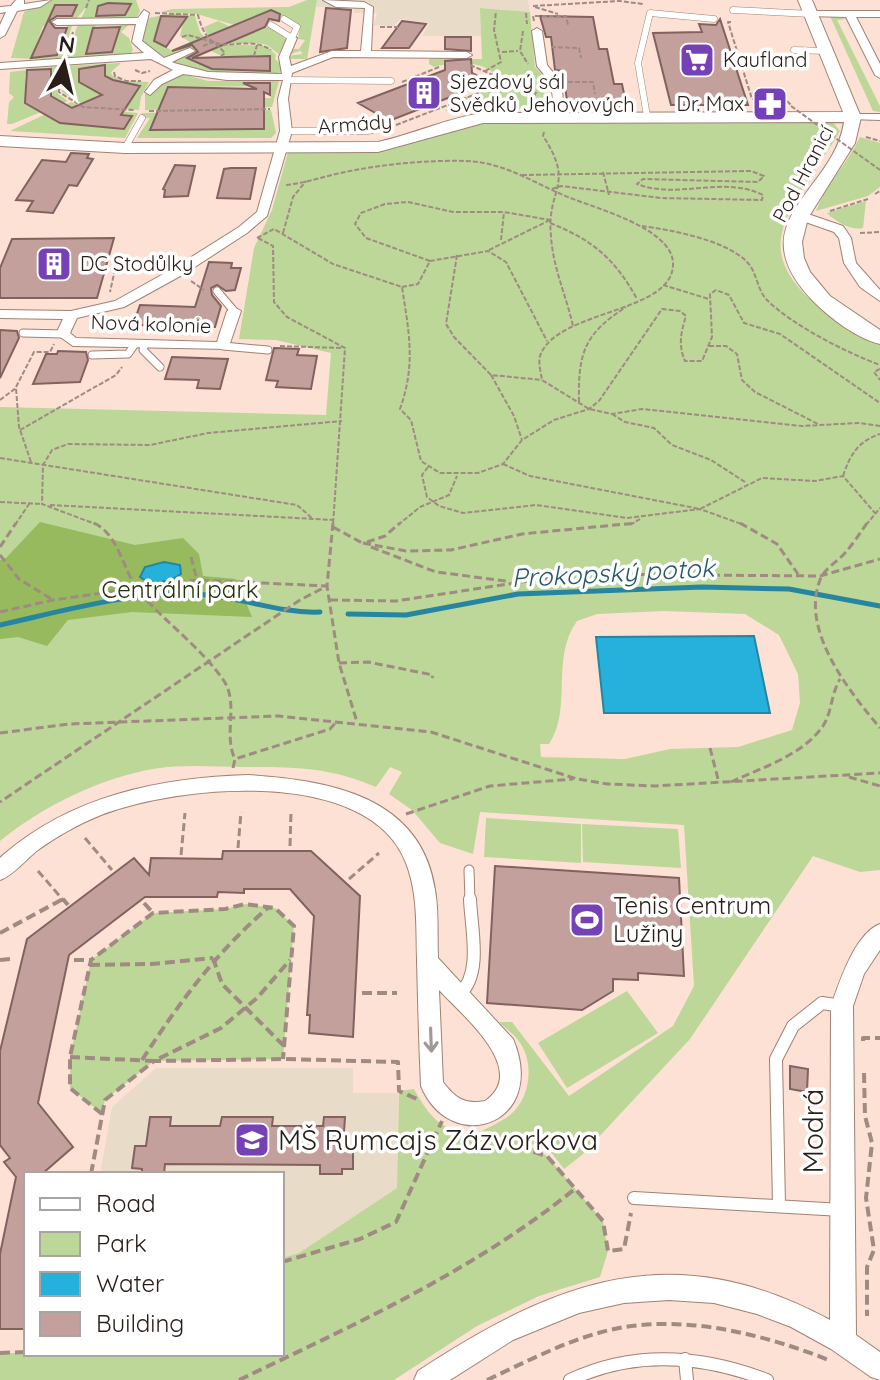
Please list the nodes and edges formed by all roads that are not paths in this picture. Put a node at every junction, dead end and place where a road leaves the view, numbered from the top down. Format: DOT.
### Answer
graph roads {
  1 [pos="22,0"];
  2 [pos="46,0"];
  3 [pos="328,0"];
  4 [pos="367,4"];
  5 [pos="808,7"];
  6 [pos="13,9"];
  7 [pos="0,10"];
  8 [pos="733,10"];
  9 [pos="850,14"];
  10 [pos="880,14"];
  11 [pos="284,19"];
  12 [pos="714,19"];
  13 [pos="57,22"];
  14 [pos="271,25"];
  15 [pos="537,31"];
  16 [pos="0,35"];
  17 [pos="292,38"];
  18 [pos="794,50"];
  19 [pos="190,51"];
  20 [pos="826,51"];
  21 [pos="366,54"];
  22 [pos="150,56"];
  23 [pos="465,59"];
  24 [pos="163,62"];
  25 [pos="0,66"];
  26 [pos="182,70"];
  27 [pos="285,70"];
  28 [pos="880,75"];
  29 [pos="394,82"];
  30 [pos="151,86"];
  31 [pos="647,116"];
  32 [pos="853,117"];
  33 [pos="880,117"];
  34 [pos="142,118"];
  35 [pos="553,120"];
  36 [pos="384,127"];
  37 [pos="286,131"];
  38 [pos="0,141"];
  39 [pos="125,148"];
  40 [pos="282,149"];
  41 [pos="801,216"];
  42 [pos="217,291"];
  43 [pos="880,297"];
  44 [pos="234,311"];
  45 [pos="0,314"];
  46 [pos="71,315"];
  47 [pos="23,333"];
  48 [pos="60,336"];
  49 [pos="880,338"];
  50 [pos="223,346"];
  51 [pos="136,347"];
  52 [pos="269,348"];
  53 [pos="92,355"];
  54 [pos="160,367"];
  55 [pos="469,870"];
  56 [pos="0,871"];
  57 [pos="880,933"];
  58 [pos="428,962"];
  59 [pos="459,995"];
  60 [pos="842,1006"];
  61 [pos="634,1198"];
  62 [pos="779,1205"];
  63 [pos="844,1210"];
  64 [pos="843,1339"];
  65 [pos="685,1359"];
  66 [pos="880,1368"];
  67 [pos="427,1380"];
  68 [pos="570,1380"];
  69 [pos="687,1380"];
  70 [pos="767,1380"];
  1 -- 6 [label="street"];
  2 -- 6 [label="street"];
  3 -- 4 [label="street"];
  4 -- 21 [label="street"];
  5 -- 8 [label="lane"];
  5 -- 9 [label="street"];
  5 -- 20 [label="street, Pod Hranicí"];
  6 -- 7 [label="street"];
  6 -- 16 [label="street"];
  9 -- 10 [label="street"];
  9 -- 28 [label="street"];
  11 -- 17 [label="lane"];
  12 -- 31 [label="lane"];
  13 -- 22 [label="street"];
  14 -- 17 [label="lane"];
  15 -- 35 [label="street"];
  17 -- 27 [label="street"];
  18 -- 20 [label="lane"];
  19 -- 24 [label="street"];
  20 -- 32 [label="street, Pod Hranicí"];
  21 -- 23 [label="street"];
  21 -- 27 [label="street"];
  22 -- 24 [label="street"];
  22 -- 25 [label="street"];
  24 -- 26 [label="street"];
  26 -- 27 [label="street"];
  26 -- 30 [label="street"];
  27 -- 29 [label="lane"];
  27 -- 37 [label="street"];
  31 -- 32 [label="street, Armády"];
  31 -- 35 [label="street, Armády"];
  32 -- 33 [label="street"];
  32 -- 41 [label="street, Pod Hranicí"];
  34 -- 39 [label="lane"];
  35 -- 40 [label="street, Armády"];
  36 -- 37 [label="lane"];
  37 -- 40 [label="street"];
  38 -- 39 [label="street, Armády"];
  39 -- 40 [label="street, Armády"];
  40 -- 46 [label="street"];
  41 -- 43 [label="street"];
  41 -- 49 [label="street, Pod Hranicí"];
  42 -- 44 [label="lane"];
  44 -- 50 [label="street, Nová kolonie"];
  45 -- 46 [label="street"];
  46 -- 48 [label="street, Nová kolonie"];
  47 -- 48 [label="lane"];
  48 -- 51 [label="street, Nová kolonie"];
  50 -- 51 [label="street, Nová kolonie"];
  50 -- 52 [label="lane"];
  51 -- 53 [label="lane"];
  51 -- 54 [label="lane"];
  55 -- 59 [label="lane"];
  56 -- 58 [label="street"];
  57 -- 60 [label="street, Modrá"];
  58 -- 59 [label="street"];
  58 -- 59 [label="street, one-way"];
  60 -- 62 [label="lane"];
  60 -- 63 [label="street, Modrá"];
  61 -- 62 [label="lane"];
  62 -- 63 [label="lane"];
  63 -- 64 [label="street, Modrá"];
  64 -- 66 [label="street"];
  64 -- 67 [label="street"];
  65 -- 68 [label="lane"];
  65 -- 69 [label="lane"];
  65 -- 70 [label="lane"];
}
